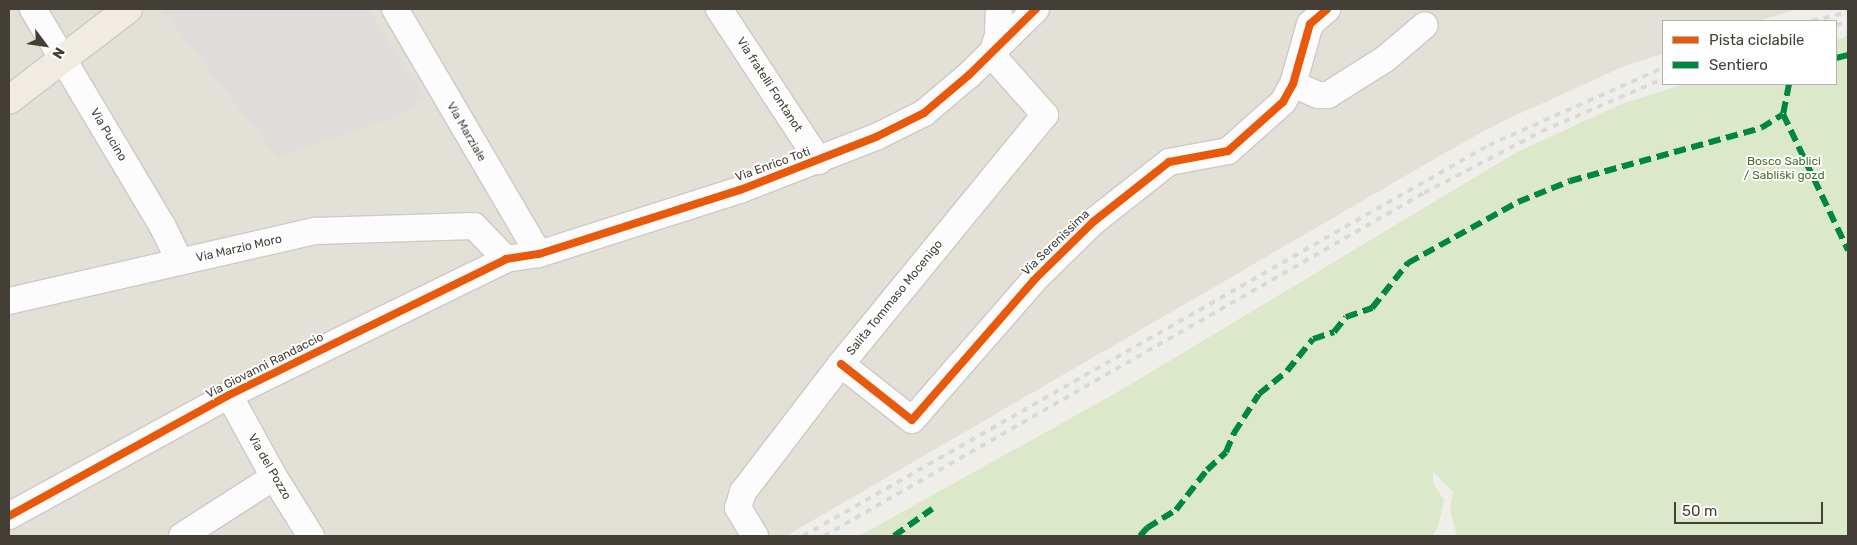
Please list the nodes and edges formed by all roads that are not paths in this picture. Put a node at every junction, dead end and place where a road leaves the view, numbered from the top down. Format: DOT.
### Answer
graph roads {
  1 [pos="33,9"];
  2 [pos="128,9"];
  3 [pos="395,9"];
  4 [pos="720,9"];
  5 [pos="999,9"];
  6 [pos="1036,9"];
  7 [pos="1327,9"];
  8 [pos="1425,25"];
  9 [pos="992,54"];
  10 [pos="62,59"];
  11 [pos="1293,84"];
  12 [pos="9,100"];
  13 [pos="819,161"];
  14 [pos="509,204"];
  15 [pos="474,226"];
  16 [pos="539,254"];
  17 [pos="506,259"];
  18 [pos="180,262"];
  19 [pos="9,302"];
  20 [pos="841,364"];
  21 [pos="229,395"];
  22 [pos="274,477"];
  23 [pos="9,516"];
  24 [pos="182,536"];
  25 [pos="311,536"];
  26 [pos="755,536"];
  1 -- 10 [label="street, Via Pucino"];
  2 -- 10 [label="main road"];
  3 -- 14 [label="street, Via Marziale"];
  4 -- 13 [label="street, Via fratelli Fontanot"];
  5 -- 9 [label="street"];
  6 -- 9 [label="street, Via Enrico Toti"];
  7 -- 11 [label="street, Via Serenissima"];
  8 -- 11 [label="street"];
  9 -- 13 [label="street, Via Enrico Toti"];
  9 -- 20 [label="street, Salita Tommaso Mocenigo"];
  10 -- 12 [label="main road"];
  10 -- 18 [label="street, Via Pucino"];
  11 -- 20 [label="street, Via Serenissima"];
  13 -- 16 [label="street, Via Enrico Toti"];
  14 -- 15 [label="street"];
  14 -- 16 [label="street, Via Marziale"];
  15 -- 17 [label="street"];
  15 -- 18 [label="street, Via Marzio Moro"];
  16 -- 17 [label="street, Via Giovanni Randaccio"];
  17 -- 21 [label="street, Via Giovanni Randaccio"];
  18 -- 19 [label="street, Via Marzio Moro"];
  20 -- 26 [label="street, Salita Tommaso Mocenigo"];
  21 -- 22 [label="street, Via del Pozzo"];
  21 -- 23 [label="street, Via Giovanni Randaccio"];
  22 -- 24 [label="street"];
  22 -- 25 [label="street, Via del Pozzo"];
}
